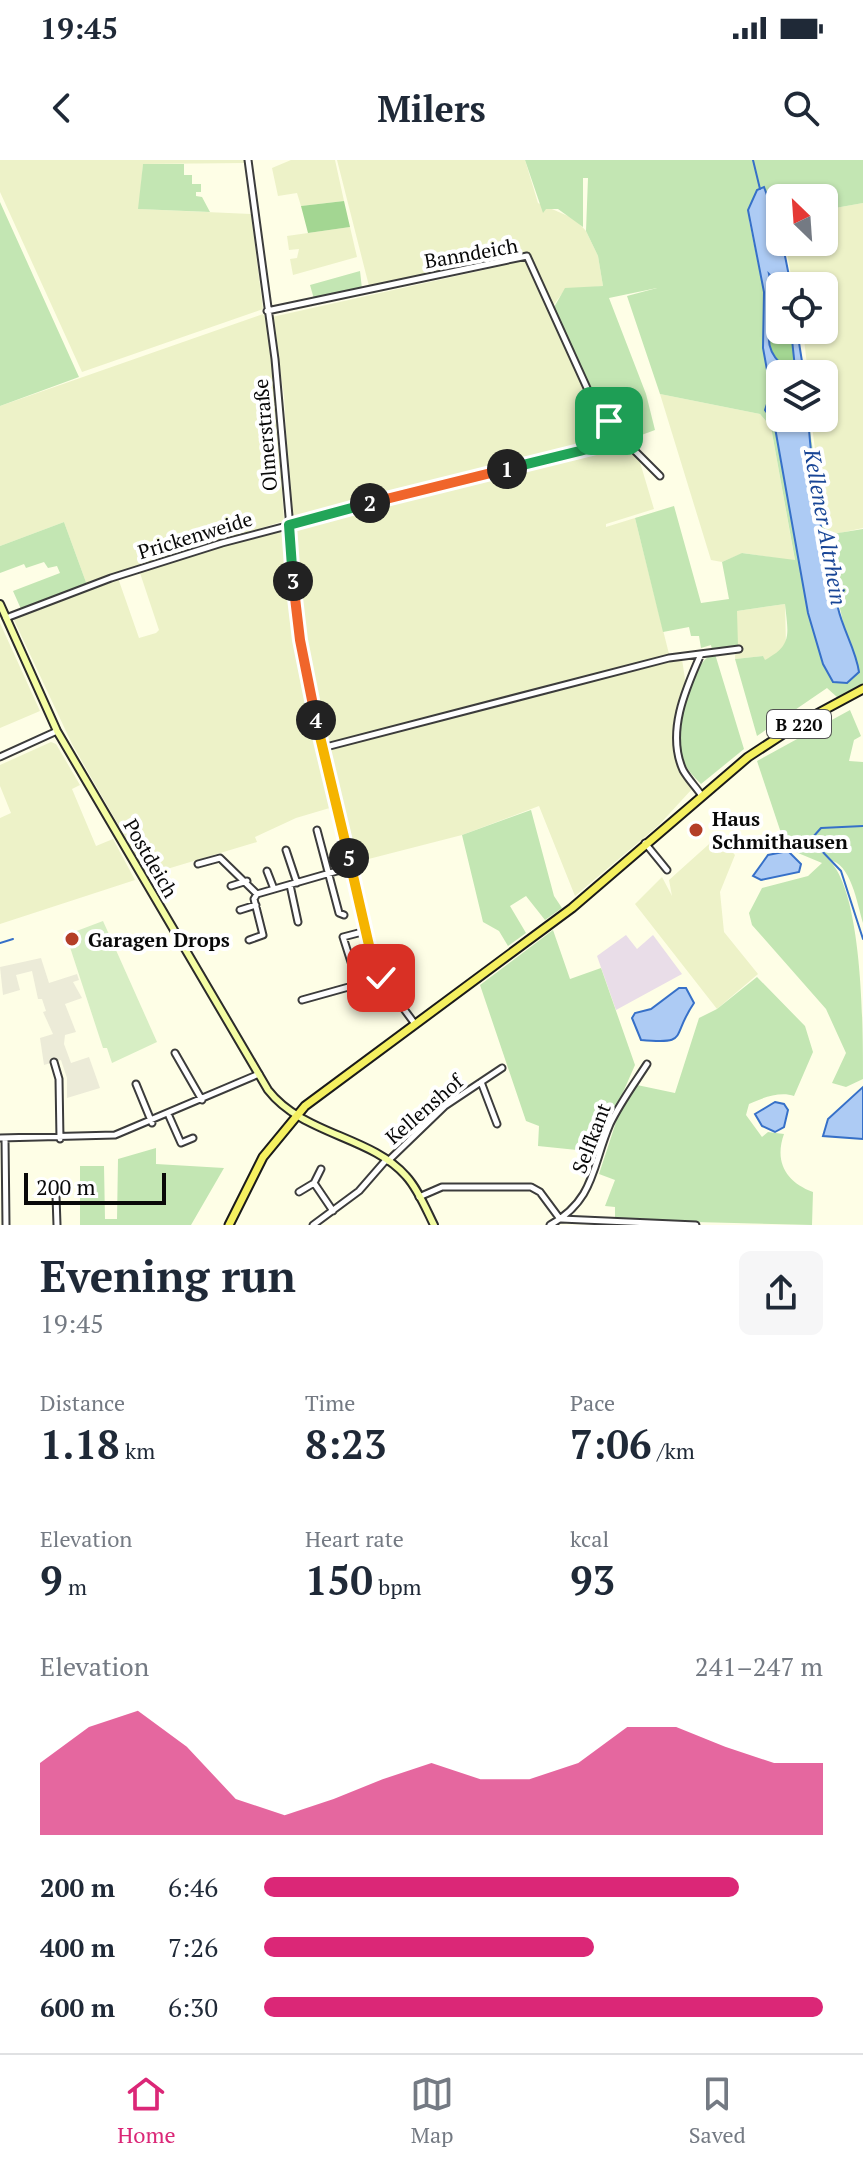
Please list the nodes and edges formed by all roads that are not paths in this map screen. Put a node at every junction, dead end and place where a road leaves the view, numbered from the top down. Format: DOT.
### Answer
graph roads {
  1 [pos="248,160"];
  2 [pos="267,311"];
  3 [pos="622,438"];
  4 [pos="660,476"];
  5 [pos="289,525"];
  6 [pos="0,604"];
  7 [pos="3,615"];
  8 [pos="739,649"];
  9 [pos="702,653"];
  10 [pos="863,689"];
  11 [pos="57,731"];
  12 [pos="322,748"];
  13 [pos="0,757"];
  14 [pos="702,796"];
  15 [pos="317,830"];
  16 [pos="646,844"];
  17 [pos="286,850"];
  18 [pos="198,864"];
  19 [pos="351,867"];
  20 [pos="667,870"];
  21 [pos="267,871"];
  22 [pos="330,873"];
  23 [pos="247,881"];
  24 [pos="293,884"];
  25 [pos="231,886"];
  26 [pos="274,889"];
  27 [pos="257,894"];
  28 [pos="256,905"];
  29 [pos="240,910"];
  30 [pos="344,915"];
  31 [pos="298,922"];
  32 [pos="366,931"];
  33 [pos="249,940"];
  34 [pos="381,978"];
  35 [pos="358,984"];
  36 [pos="302,1000"];
  37 [pos="415,1024"];
  38 [pos="175,1053"];
  39 [pos="54,1062"];
  40 [pos="647,1064"];
  41 [pos="502,1068"];
  42 [pos="259,1074"];
  43 [pos="481,1082"];
  44 [pos="136,1084"];
  45 [pos="202,1100"];
  46 [pos="303,1108"];
  47 [pos="168,1115"];
  48 [pos="295,1115"];
  49 [pos="308,1122"];
  50 [pos="152,1123"];
  51 [pos="497,1124"];
  52 [pos="3,1138"];
  53 [pos="193,1138"];
  54 [pos="60,1139"];
  55 [pos="387,1161"];
  56 [pos="321,1169"];
  57 [pos="314,1183"];
  58 [pos="299,1192"];
  59 [pos="56,1196"];
  60 [pos="418,1197"];
  61 [pos="333,1211"];
  62 [pos="560,1219"];
  63 [pos="318,1224"];
  64 [pos="614,1224"];
  65 [pos="6,1225"];
  66 [pos="57,1225"];
  67 [pos="229,1225"];
  68 [pos="434,1225"];
  69 [pos="550,1225"];
  70 [pos="696,1225"];
  1 -- 2 [label="street, Olmerstraße"];
  2 -- 3 [label="street, Banndeich"];
  2 -- 5 [label="street, Olmerstraße"];
  3 -- 4 [label="street"];
  3 -- 5 [label="street, Prickenweide"];
  5 -- 7 [label="street, Prickenweide"];
  5 -- 12 [label="street, Olmerstraße"];
  6 -- 7 [label="main road, Postdeich"];
  7 -- 11 [label="main road, Postdeich"];
  8 -- 9 [label="street"];
  9 -- 12 [label="street"];
  9 -- 14 [label="street"];
  10 -- 14 [label="main road, B 220"];
  11 -- 13 [label="street"];
  11 -- 42 [label="main road, Postdeich"];
  12 -- 19 [label="street, Olmerstraße"];
  14 -- 16 [label="main road, B 220"];
  15 -- 22 [label="street"];
  16 -- 20 [label="street"];
  16 -- 37 [label="main road, B 220"];
  17 -- 24 [label="street"];
  18 -- 23 [label="street"];
  19 -- 22 [label="street"];
  19 -- 32 [label="street, Olmerstraße"];
  21 -- 26 [label="street"];
  22 -- 24 [label="street"];
  22 -- 30 [label="street"];
  23 -- 25 [label="street"];
  23 -- 27 [label="street"];
  24 -- 26 [label="street"];
  24 -- 31 [label="street"];
  26 -- 27 [label="street"];
  27 -- 28 [label="street"];
  28 -- 29 [label="street"];
  28 -- 33 [label="street"];
  32 -- 34 [label="street, Olmerstraße"];
  32 -- 35 [label="street"];
  34 -- 35 [label="street"];
  34 -- 37 [label="street, Olmerstraße"];
  35 -- 36 [label="street"];
  37 -- 46 [label="main road, B 220"];
  38 -- 45 [label="street"];
  39 -- 54 [label="street"];
  40 -- 62 [label="street, Selfkant"];
  41 -- 43 [label="street, Kellenshof"];
  42 -- 45 [label="street"];
  42 -- 48 [label="main road, Postdeich"];
  43 -- 51 [label="street, Kellenshof"];
  43 -- 55 [label="street, Kellenshof"];
  44 -- 50 [label="street"];
  45 -- 47 [label="street"];
  46 -- 48 [label="main road, B 220"];
  46 -- 49 [label="main road"];
  47 -- 50 [label="street"];
  47 -- 53 [label="street"];
  48 -- 49 [label="main road, Postdeich"];
  48 -- 67 [label="main road, B 220"];
  49 -- 55 [label="main road, Postdeich"];
  50 -- 54 [label="street"];
  52 -- 54 [label="street"];
  52 -- 65 [label="street"];
  55 -- 60 [label="main road"];
  55 -- 61 [label="street, Kellenshof"];
  56 -- 57 [label="street"];
  57 -- 58 [label="street"];
  57 -- 61 [label="street"];
  59 -- 66 [label="street"];
  60 -- 62 [label="street"];
  60 -- 68 [label="main road"];
  61 -- 63 [label="street, Kellenshof"];
  62 -- 64 [label="street"];
  62 -- 69 [label="street, Selfkant"];
  64 -- 70 [label="street"];
}
